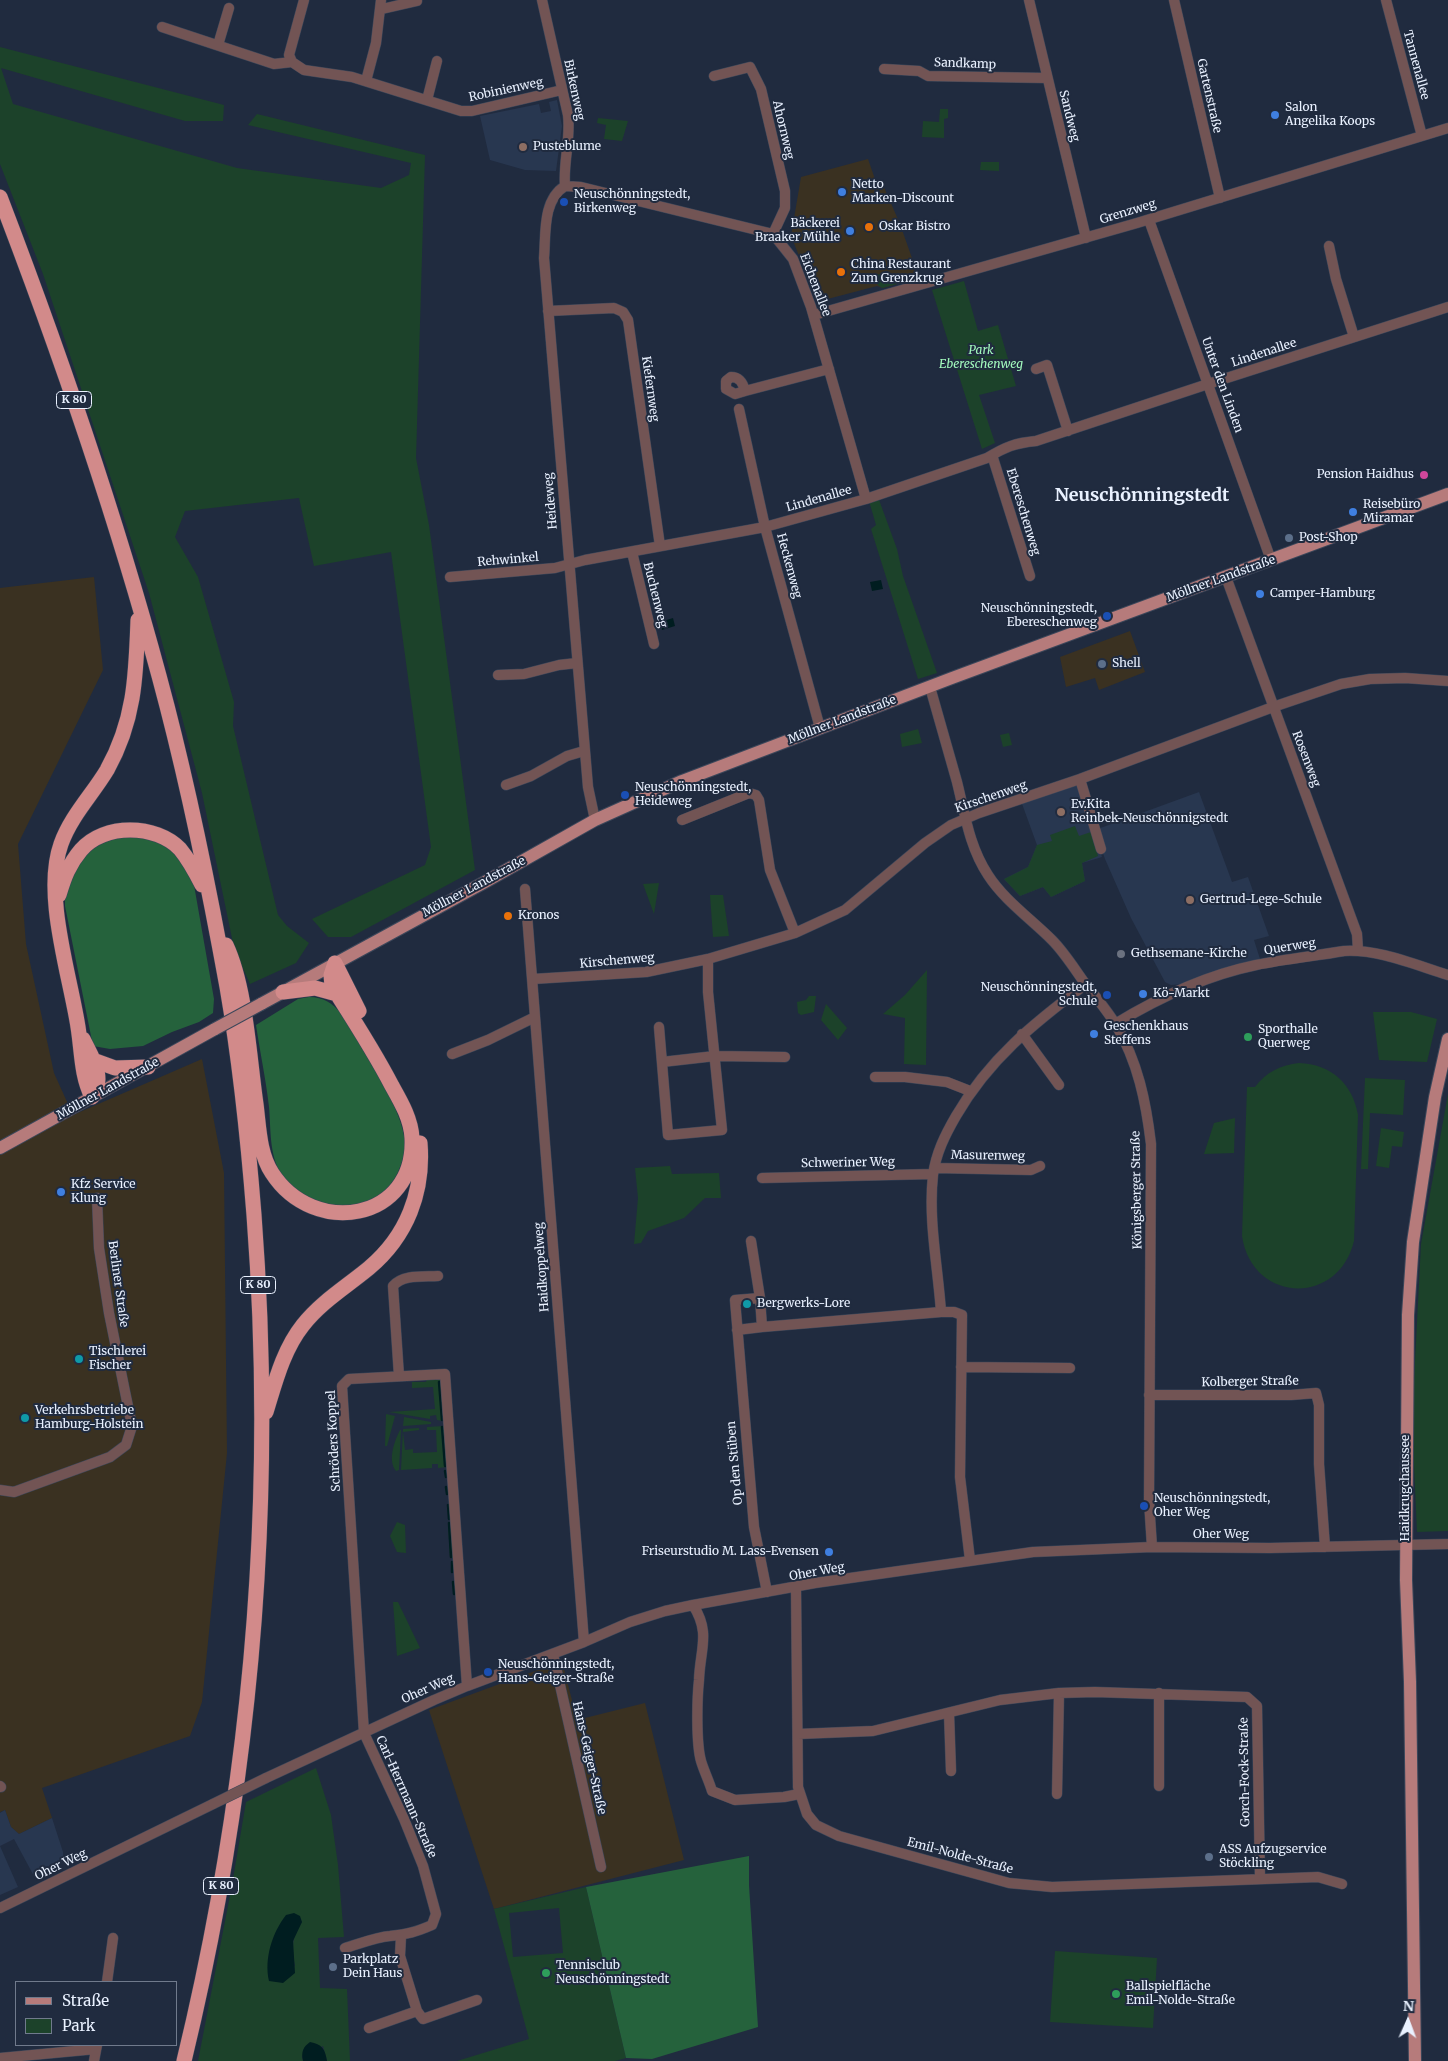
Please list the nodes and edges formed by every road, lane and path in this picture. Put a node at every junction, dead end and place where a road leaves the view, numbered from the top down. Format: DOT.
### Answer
graph roads {
  1 [pos="304,0"];
  2 [pos="542,0"];
  3 [pos="1029,0"];
  4 [pos="1174,0"];
  5 [pos="1386,0"];
  6 [pos="417,1"];
  7 [pos="381,5"];
  8 [pos="228,8"];
  9 [pos="162,26"];
  10 [pos="218,45"];
  11 [pos="437,61"];
  12 [pos="292,62"];
  13 [pos="884,69"];
  14 [pos="714,76"];
  15 [pos="1047,78"];
  16 [pos="366,81"];
  17 [pos="562,90"];
  18 [pos="427,100"];
  19 [pos="1448,128"];
  20 [pos="1422,136"];
  21 [pos="565,186"];
  22 [pos="0,197"];
  23 [pos="1220,198"];
  24 [pos="1149,220"];
  25 [pos="773,234"];
  26 [pos="1086,238"];
  27 [pos="1328,246"];
  28 [pos="1448,307"];
  29 [pos="548,311"];
  30 [pos="814,315"];
  31 [pos="1354,337"];
  32 [pos="829,369"];
  33 [pos="1036,369"];
  34 [pos="1208,384"];
  35 [pos="745,391"];
  36 [pos="738,409"];
  37 [pos="1068,430"];
  38 [pos="992,455"];
  39 [pos="1448,494"];
  40 [pos="866,499"];
  41 [pos="765,527"];
  42 [pos="660,546"];
  43 [pos="632,552"];
  44 [pos="1271,560"];
  45 [pos="568,565"];
  46 [pos="1030,576"];
  47 [pos="1226,577"];
  48 [pos="450,578"];
  49 [pos="139,606"];
  50 [pos="654,644"];
  51 [pos="577,663"];
  52 [pos="498,675"];
  53 [pos="1448,680"];
  54 [pos="930,687"];
  55 [pos="1273,707"];
  56 [pos="820,728"];
  57 [pos="584,751"];
  58 [pos="1080,779"];
  59 [pos="506,785"];
  60 [pos="965,819"];
  61 [pos="595,820"];
  62 [pos="682,820"];
  63 [pos="1101,849"];
  64 [pos="525,889"];
  65 [pos="210,899"];
  66 [pos="57,904"];
  67 [pos="215,927"];
  68 [pos="795,934"];
  69 [pos="1358,950"];
  70 [pos="708,959"];
  71 [pos="335,963"];
  72 [pos="1448,975"];
  73 [pos="532,980"];
  74 [pos="1086,984"];
  75 [pos="283,992"];
  76 [pos="338,994"];
  77 [pos="535,1017"];
  78 [pos="1115,1024"];
  79 [pos="659,1028"];
  80 [pos="78,1029"];
  81 [pos="1022,1034"];
  82 [pos="1448,1040"];
  83 [pos="452,1054"];
  84 [pos="715,1056"];
  85 [pos="785,1057"];
  86 [pos="93,1060"];
  87 [pos="662,1062"];
  88 [pos="148,1067"];
  89 [pos="875,1078"];
  90 [pos="1059,1085"];
  91 [pos="970,1091"];
  92 [pos="92,1097"];
  93 [pos="0,1148"];
  94 [pos="1040,1166"];
  95 [pos="934,1171"];
  96 [pos="762,1178"];
  97 [pos="97,1198"];
  98 [pos="751,1241"];
  99 [pos="438,1276"];
  100 [pos="760,1298"];
  101 [pos="941,1312"];
  102 [pos="762,1327"];
  103 [pos="737,1330"];
  104 [pos="961,1367"];
  105 [pos="1070,1368"];
  106 [pos="399,1376"];
  107 [pos="1149,1395"];
  108 [pos="262,1426"];
  109 [pos="0,1490"];
  110 [pos="1448,1544"];
  111 [pos="1406,1546"];
  112 [pos="1152,1547"];
  113 [pos="1325,1547"];
  114 [pos="970,1560"];
  115 [pos="796,1588"];
  116 [pos="766,1592"];
  117 [pos="693,1605"];
  118 [pos="584,1642"];
  119 [pos="553,1654"];
  120 [pos="467,1686"];
  121 [pos="1059,1693"];
  122 [pos="1159,1693"];
  123 [pos="949,1713"];
  124 [pos="364,1733"];
  125 [pos="798,1734"];
  126 [pos="951,1771"];
  127 [pos="1159,1786"];
  128 [pos="799,1794"];
  129 [pos="1057,1794"];
  130 [pos="601,1867"];
  131 [pos="1260,1880"];
  132 [pos="1342,1884"];
  133 [pos="0,1908"];
  134 [pos="400,1936"];
  135 [pos="113,1938"];
  136 [pos="345,1948"];
  137 [pos="107,1981"];
  138 [pos="477,2000"];
  139 [pos="417,2011"];
  140 [pos="370,2028"];
  141 [pos="96,2047"];
  142 [pos="0,2058"];
  143 [pos="94,2061"];
  144 [pos="184,2061"];
  145 [pos="1415,2061"];
  1 -- 12 [label="street"];
  2 -- 17 [label="street, Birkenweg"];
  3 -- 15 [label="street, Sandweg"];
  4 -- 23 [label="street, Gartenstraße"];
  5 -- 20 [label="street, Tannenallee"];
  6 -- 7 [label="street"];
  7 -- 16 [label="street"];
  8 -- 10 [label="street"];
  9 -- 10 [label="street, Robinienweg"];
  10 -- 12 [label="street, Robinienweg"];
  11 -- 18 [label="street"];
  12 -- 16 [label="street, Robinienweg"];
  13 -- 15 [label="street, Sandkamp"];
  14 -- 25 [label="street, Ahornweg"];
  15 -- 26 [label="street, Sandweg"];
  16 -- 18 [label="street, Robinienweg"];
  17 -- 18 [label="street, Robinienweg"];
  17 -- 21 [label="street, Birkenweg"];
  19 -- 20 [label="street, Grenzweg"];
  20 -- 23 [label="street, Grenzweg"];
  21 -- 25 [label="street"];
  21 -- 29 [label="street, Heideweg"];
  22 -- 49 [label="highway, K 80"];
  23 -- 24 [label="street, Grenzweg"];
  24 -- 26 [label="street, Grenzweg"];
  24 -- 34 [label="street, Unter den Linden"];
  25 -- 30 [label="street, Eichenallee"];
  26 -- 30 [label="street, Grenzweg"];
  27 -- 31 [label="street"];
  28 -- 31 [label="street, Lindenallee"];
  29 -- 42 [label="street, Kiefernweg"];
  29 -- 45 [label="street, Heideweg"];
  30 -- 32 [label="street, Eichenallee"];
  31 -- 34 [label="street, Lindenallee"];
  32 -- 35 [label="street"];
  32 -- 40 [label="street, Eichenallee"];
  33 -- 37 [label="street"];
  34 -- 37 [label="street, Lindenallee"];
  34 -- 44 [label="street, Unter den Linden"];
  36 -- 41 [label="street, Heckenweg"];
  37 -- 38 [label="street, Lindenallee"];
  38 -- 40 [label="street, Lindenallee"];
  38 -- 46 [label="street, Ebereschenweg"];
  39 -- 44 [label="main road, Möllner Landstraße"];
  40 -- 41 [label="street, Lindenallee"];
  41 -- 42 [label="street, Lindenallee"];
  41 -- 56 [label="street, Heckenweg"];
  42 -- 43 [label="street, Lindenallee"];
  43 -- 45 [label="street, Lindenallee"];
  43 -- 50 [label="street, Buchenweg"];
  44 -- 47 [label="main road, Möllner Landstraße"];
  45 -- 48 [label="street, Rehwinkel"];
  45 -- 51 [label="street, Heideweg"];
  47 -- 54 [label="main road, Möllner Landstraße"];
  47 -- 55 [label="street, Rosenweg"];
  49 -- 65 [label="highway, K 80"];
  49 -- 66 [label="highway"];
  51 -- 52 [label="street"];
  51 -- 57 [label="street, Heideweg"];
  53 -- 55 [label="street, Kirschenweg"];
  54 -- 56 [label="main road, Möllner Landstraße"];
  54 -- 60 [label="street, Königsberger Straße"];
  55 -- 58 [label="street, Kirschenweg"];
  55 -- 69 [label="street, Rosenweg"];
  56 -- 61 [label="main road, Möllner Landstraße"];
  57 -- 59 [label="street"];
  57 -- 61 [label="street, Heideweg"];
  58 -- 60 [label="street, Kirschenweg"];
  58 -- 63 [label="street"];
  60 -- 68 [label="street, Kirschenweg"];
  60 -- 74 [label="street, Königsberger Straße"];
  61 -- 71 [label="main road, Möllner Landstraße"];
  62 -- 68 [label="street"];
  64 -- 73 [label="street, Haidkoppelweg"];
  65 -- 66 [label="highway"];
  65 -- 67 [label="highway, K 80"];
  66 -- 80 [label="highway"];
  67 -- 76 [label="highway"];
  67 -- 108 [label="highway, K 80"];
  68 -- 70 [label="street, Kirschenweg"];
  69 -- 72 [label="street, Querweg"];
  69 -- 78 [label="street, Querweg"];
  70 -- 73 [label="street, Kirschenweg"];
  70 -- 84 [label="street"];
  71 -- 75 [label="main road, Möllner Landstraße"];
  71 -- 76 [label="highway"];
  71 -- 108 [label="highway"];
  73 -- 77 [label="street, Haidkoppelweg"];
  74 -- 78 [label="street, Königsberger Straße"];
  74 -- 81 [label="street"];
  75 -- 76 [label="highway"];
  75 -- 88 [label="main road, Möllner Landstraße, bridge"];
  77 -- 83 [label="street"];
  77 -- 118 [label="street, Haidkoppelweg"];
  78 -- 107 [label="street, Königsberger Straße"];
  79 -- 87 [label="street"];
  80 -- 86 [label="highway"];
  80 -- 92 [label="highway"];
  81 -- 90 [label="street"];
  81 -- 91 [label="street"];
  82 -- 111 [label="main road, Haidkrugchaussee"];
  84 -- 85 [label="street"];
  84 -- 87 [label="street"];
  84 -- 87 [label="street"];
  86 -- 88 [label="highway"];
  86 -- 92 [label="highway"];
  88 -- 92 [label="main road, Möllner Landstraße"];
  89 -- 91 [label="street"];
  91 -- 95 [label="street"];
  92 -- 93 [label="main road, Möllner Landstraße"];
  94 -- 95 [label="street, Masurenweg"];
  95 -- 96 [label="street, Schweriner Weg"];
  95 -- 101 [label="street"];
  97 -- 109 [label="street, Berliner Straße"];
  98 -- 100 [label="street"];
  99 -- 106 [label="street"];
  100 -- 102 [label="street"];
  100 -- 103 [label="street, Op den Stüben"];
  101 -- 102 [label="street"];
  101 -- 104 [label="street"];
  102 -- 103 [label="street"];
  103 -- 116 [label="street, Op den Stüben"];
  104 -- 105 [label="street"];
  104 -- 114 [label="street"];
  106 -- 120 [label="street, Schröders Koppel"];
  106 -- 124 [label="street, Schröders Koppel"];
  107 -- 112 [label="street, Königsberger Straße"];
  107 -- 113 [label="street, Kolberger Straße"];
  108 -- 144 [label="highway, K 80"];
  110 -- 111 [label="street, Oher Weg"];
  111 -- 113 [label="street, Oher Weg"];
  111 -- 145 [label="main road, Haidkrugchaussee"];
  112 -- 113 [label="street, Oher Weg"];
  112 -- 114 [label="street, Oher Weg"];
  114 -- 115 [label="street, Oher Weg"];
  115 -- 116 [label="street, Oher Weg"];
  115 -- 125 [label="street, Emil-Nolde-Straße"];
  116 -- 117 [label="street, Oher Weg"];
  117 -- 118 [label="street, Oher Weg"];
  117 -- 128 [label="street"];
  118 -- 119 [label="street, Oher Weg"];
  119 -- 120 [label="street, Oher Weg"];
  119 -- 130 [label="street, Hans-Geiger-Straße"];
  120 -- 124 [label="street, Oher Weg"];
  121 -- 122 [label="street, Gorch-Fock-Straße"];
  121 -- 123 [label="street, Gorch-Fock-Straße"];
  121 -- 129 [label="street"];
  122 -- 127 [label="street"];
  122 -- 131 [label="street, Gorch-Fock-Straße"];
  123 -- 125 [label="street, Gorch-Fock-Straße"];
  123 -- 126 [label="street"];
  124 -- 133 [label="street, Oher Weg, bridge"];
  124 -- 134 [label="street, Carl-Herrmann-Straße"];
  125 -- 128 [label="street, Emil-Nolde-Straße"];
  128 -- 131 [label="street, Emil-Nolde-Straße"];
  131 -- 132 [label="street, Emil-Nolde-Straße"];
  134 -- 136 [label="street, Carl-Herrmann-Straße"];
  134 -- 139 [label="street"];
  135 -- 137 [label="street"];
  138 -- 139 [label="street"];
  139 -- 140 [label="street"];
  141 -- 142 [label="street"];
  141 -- 143 [label="street"];
}
